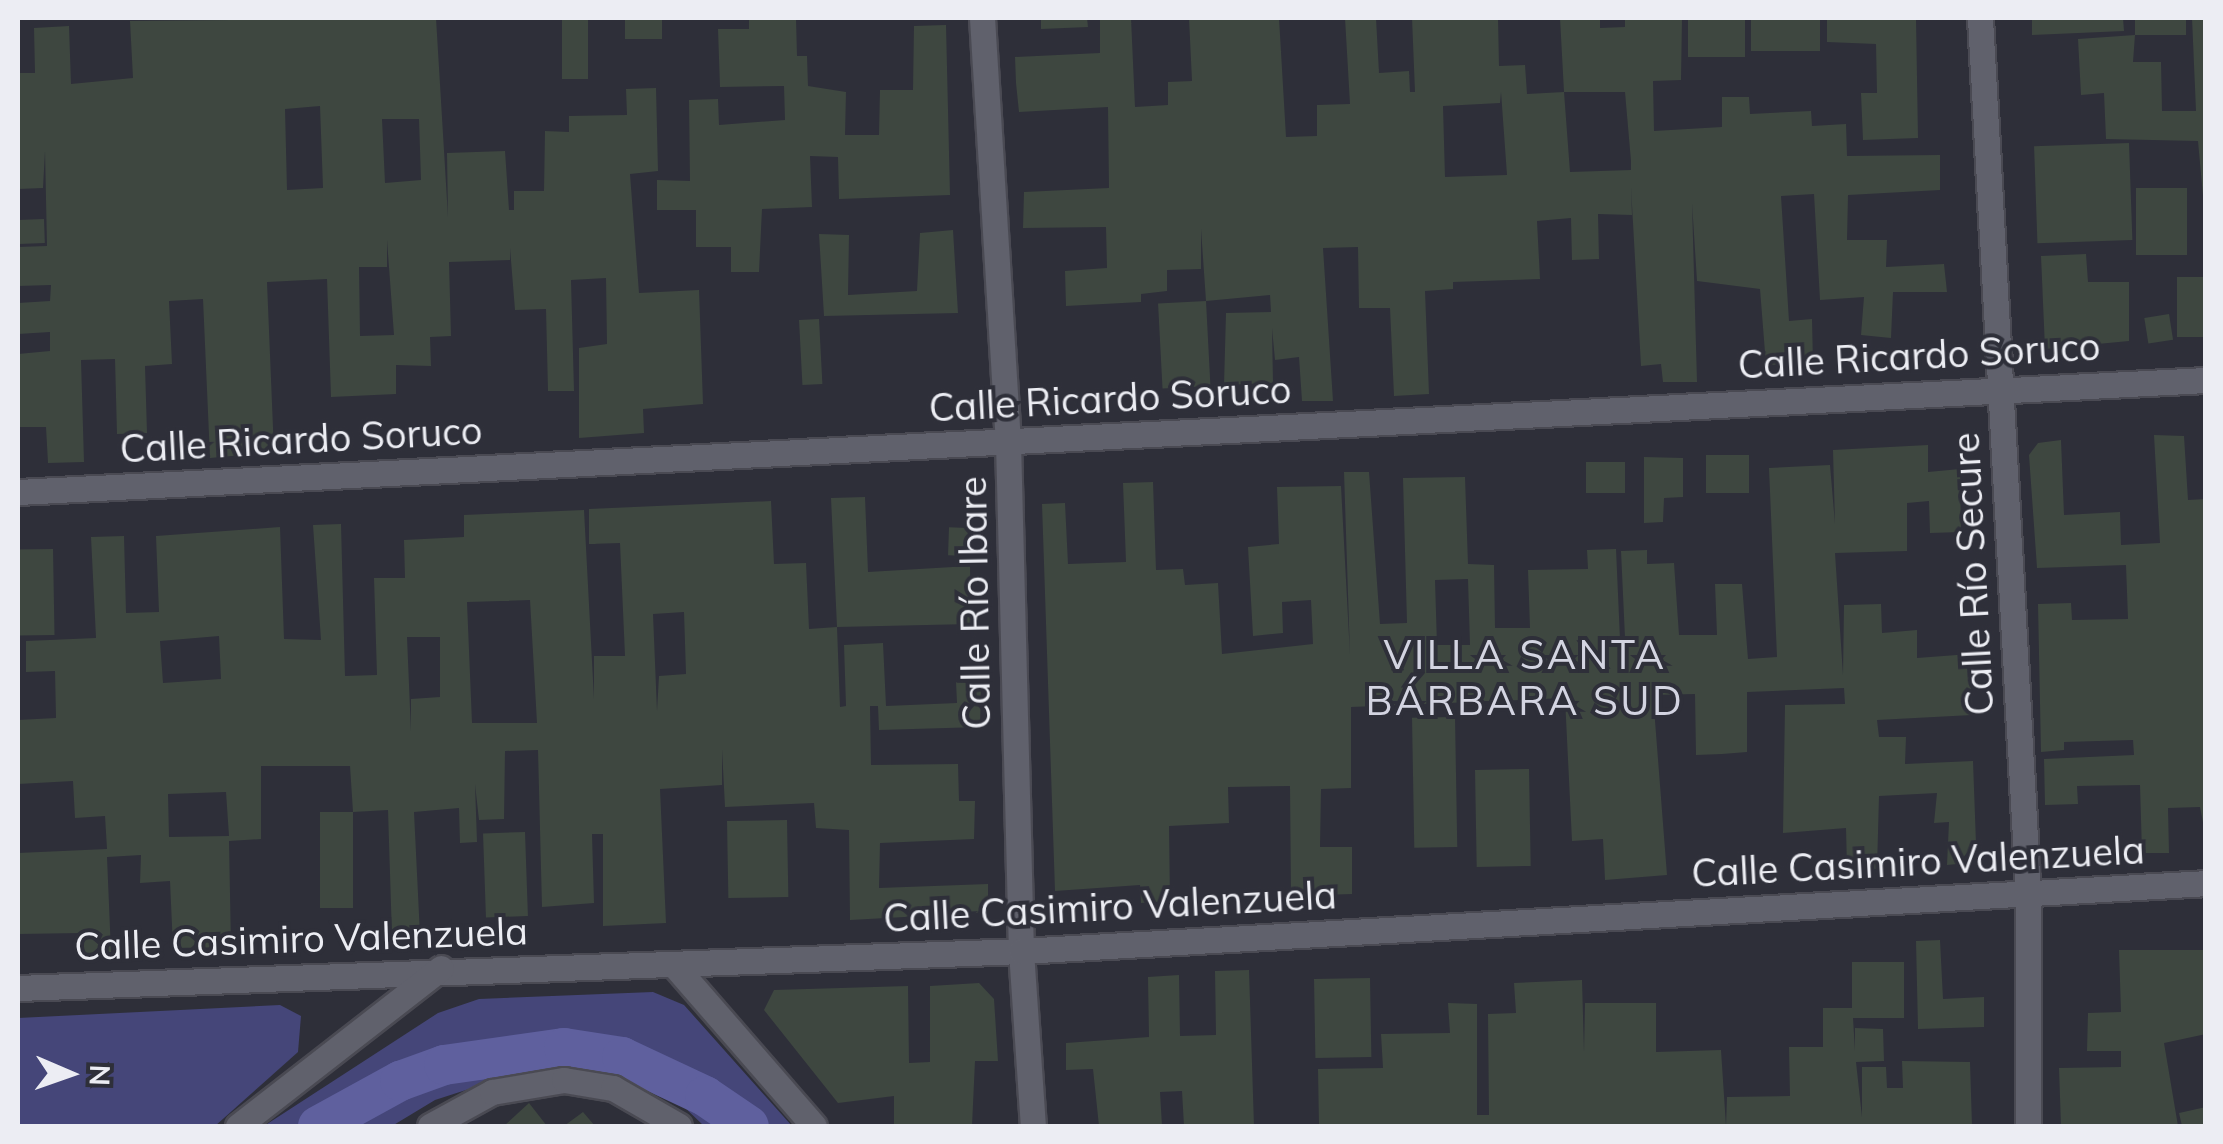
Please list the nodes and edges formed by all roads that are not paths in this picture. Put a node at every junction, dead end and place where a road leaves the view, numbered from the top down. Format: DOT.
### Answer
graph roads {
  1 [pos="982,18"];
  2 [pos="1980,18"];
  3 [pos="2206,380"];
  4 [pos="2000,388"];
  5 [pos="1008,442"];
  6 [pos="18,492"];
  7 [pos="2206,884"];
  8 [pos="2028,893"];
  9 [pos="1021,951"];
  10 [pos="674,965"];
  11 [pos="441,968"];
  12 [pos="18,988"];
  13 [pos="238,1126"];
  14 [pos="430,1126"];
  15 [pos="679,1126"];
  16 [pos="814,1126"];
  17 [pos="1033,1126"];
  18 [pos="2028,1126"];
  1 -- 5 [label="street, Calle Río Ibare"];
  2 -- 4 [label="street, Calle Río Secure"];
  3 -- 4 [label="street, Calle Ricardo Soruco"];
  4 -- 5 [label="street, Calle Ricardo Soruco"];
  4 -- 8 [label="street, Calle Río Secure"];
  5 -- 6 [label="street, Calle Ricardo Soruco"];
  5 -- 9 [label="street, Calle Río Ibare"];
  7 -- 8 [label="street, Calle Casimiro Valenzuela"];
  8 -- 9 [label="street, Calle Casimiro Valenzuela"];
  8 -- 18 [label="street, Calle Río Secure"];
  9 -- 10 [label="street, Calle Casimiro Valenzuela"];
  9 -- 17 [label="street, Calle Río Ibare"];
  10 -- 11 [label="street, Calle Casimiro Valenzuela"];
  10 -- 16 [label="street"];
  11 -- 12 [label="street, Calle Casimiro Valenzuela"];
  11 -- 13 [label="street"];
  14 -- 15 [label="street"];
}
